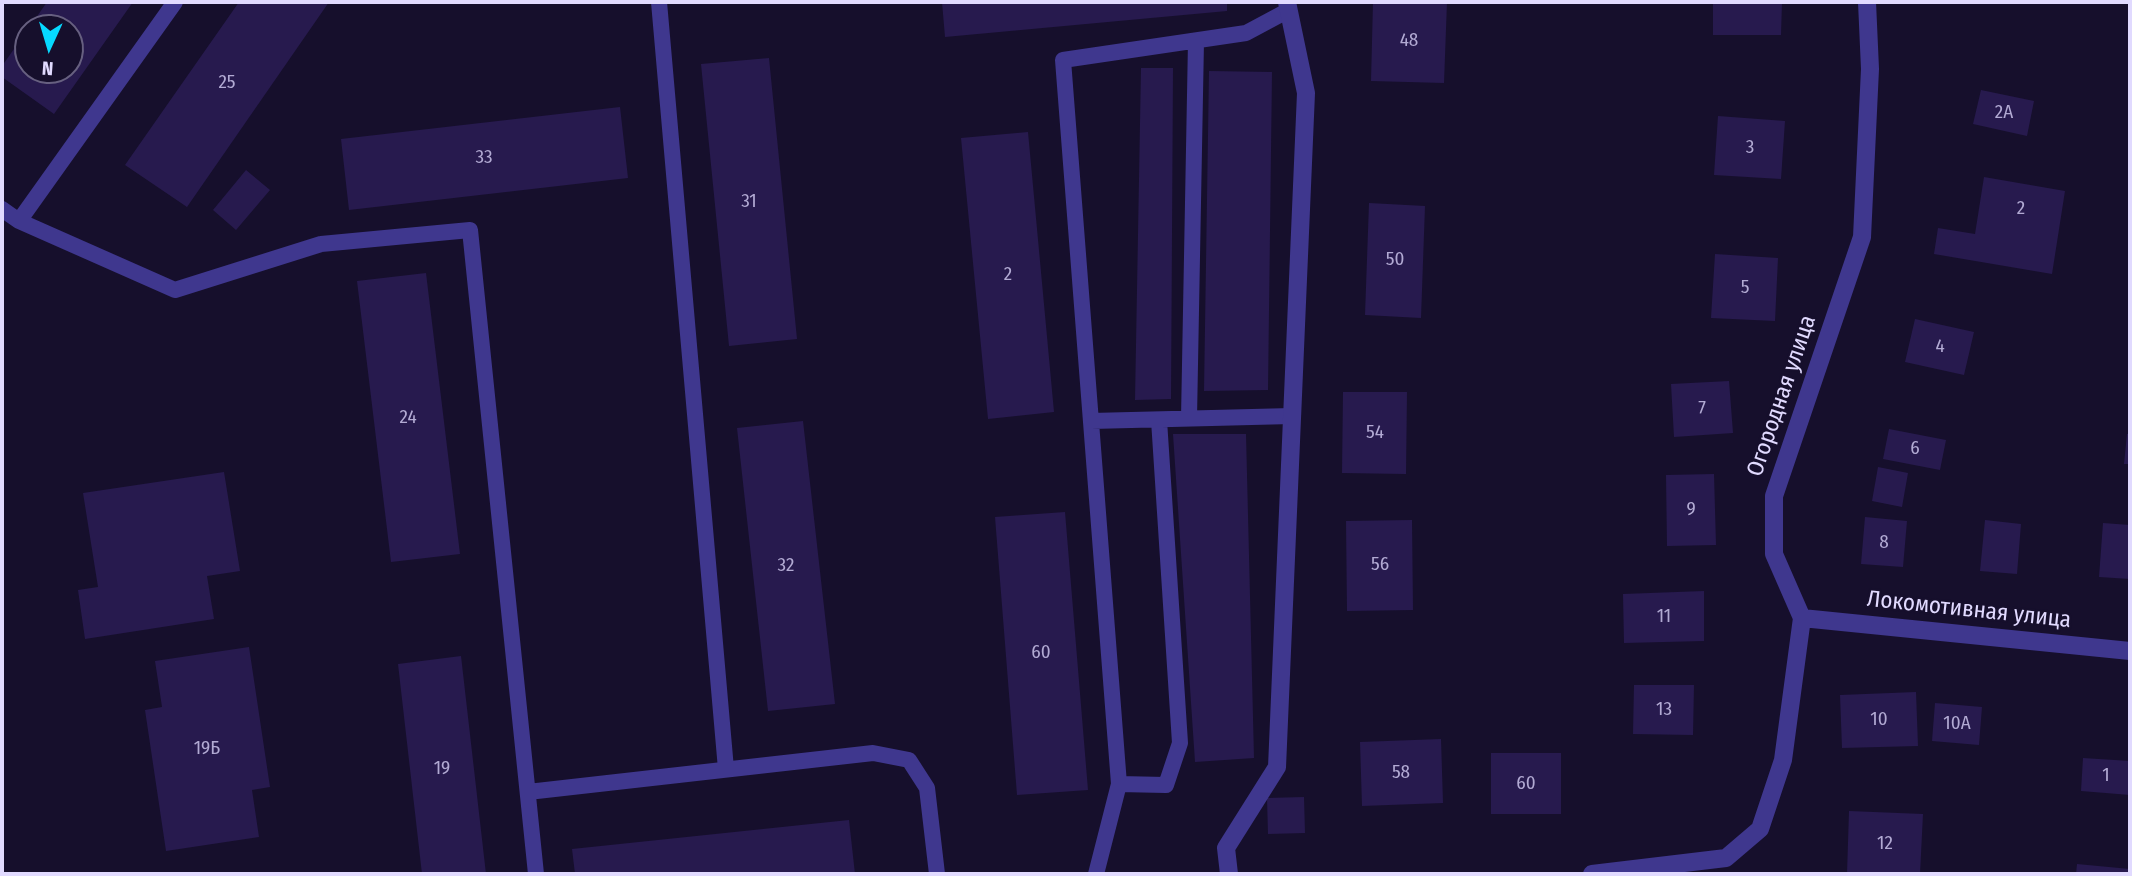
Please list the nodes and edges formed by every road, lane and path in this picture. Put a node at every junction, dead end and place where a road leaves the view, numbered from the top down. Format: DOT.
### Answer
graph roads {
  1 [pos="175,2"];
  2 [pos="659,2"];
  3 [pos="1867,2"];
  4 [pos="1288,6"];
  5 [pos="1196,41"];
  6 [pos="2,209"];
  7 [pos="19,221"];
  8 [pos="1292,416"];
  9 [pos="1189,418"];
  10 [pos="1158,420"];
  11 [pos="1091,421"];
  12 [pos="1802,618"];
  13 [pos="2130,651"];
  14 [pos="726,769"];
  15 [pos="1119,785"];
  16 [pos="528,792"];
  17 [pos="1687,868"];
  18 [pos="536,874"];
  19 [pos="937,874"];
  20 [pos="1096,874"];
  21 [pos="1229,874"];
  22 [pos="1592,874"];
  1 -- 7 [label="lane"];
  2 -- 14 [label="lane"];
  3 -- 12 [label="street, Огородная улица"];
  4 -- 5 [label="lane"];
  4 -- 8 [label="street"];
  5 -- 9 [label="lane"];
  5 -- 11 [label="lane"];
  6 -- 7 [label="lane"];
  7 -- 16 [label="lane"];
  8 -- 9 [label="lane"];
  8 -- 21 [label="street"];
  9 -- 10 [label="lane"];
  10 -- 11 [label="lane"];
  10 -- 15 [label="lane"];
  11 -- 15 [label="lane"];
  12 -- 13 [label="street, Локомотивная улица"];
  12 -- 17 [label="street"];
  14 -- 16 [label="lane"];
  14 -- 19 [label="lane"];
  15 -- 20 [label="lane"];
  16 -- 18 [label="lane"];
  17 -- 22 [label="street"];
}
